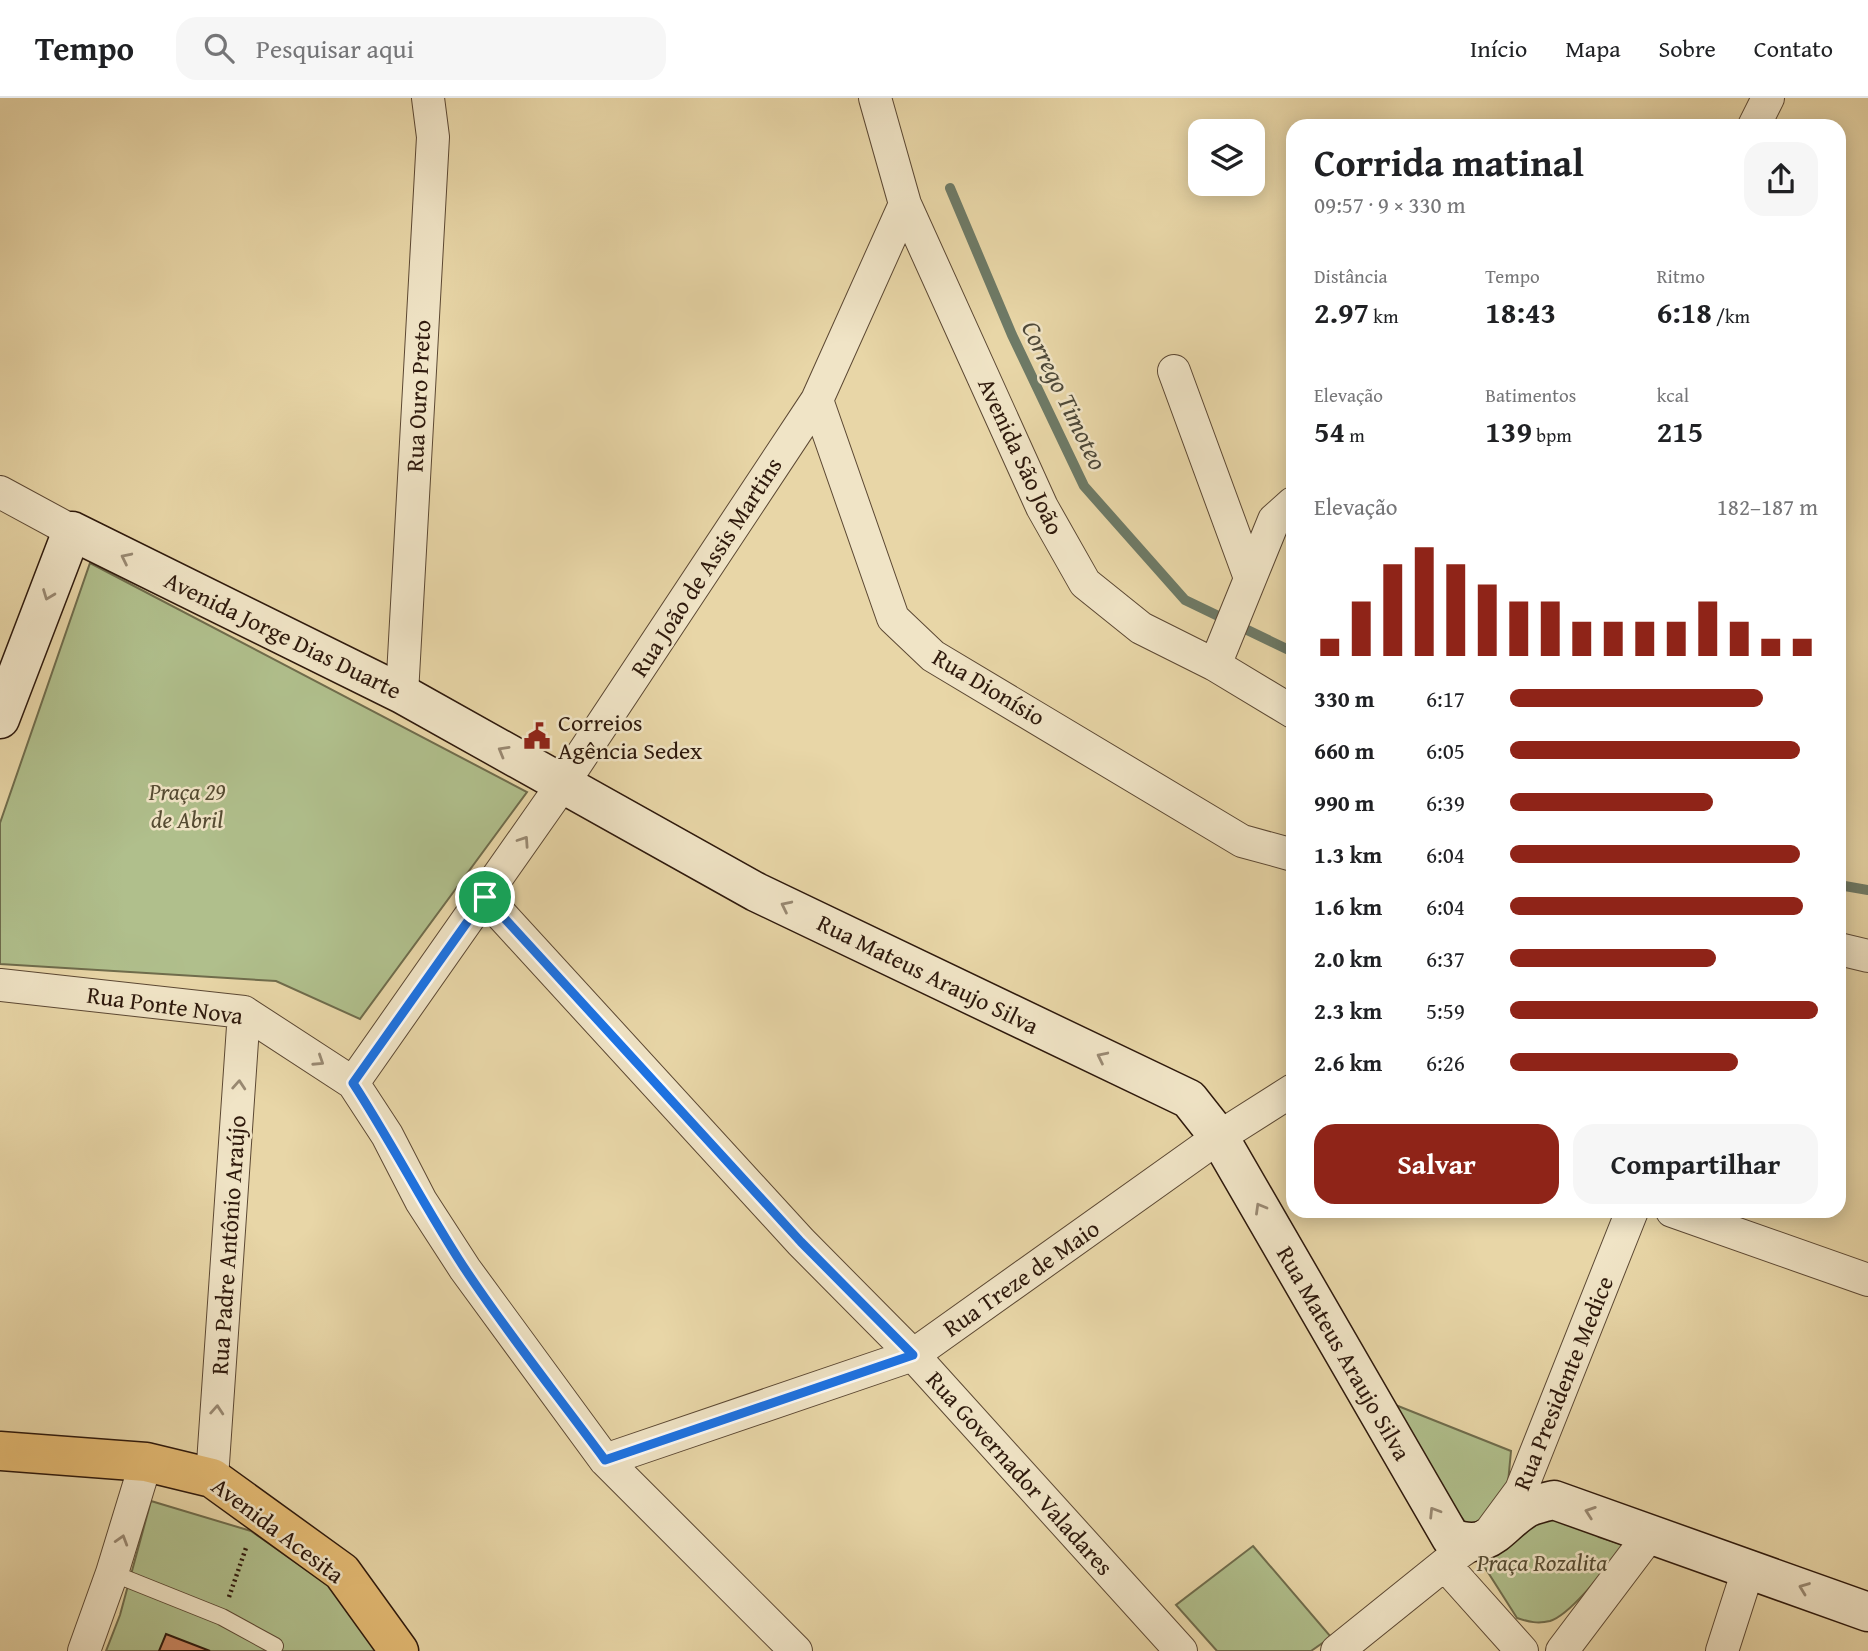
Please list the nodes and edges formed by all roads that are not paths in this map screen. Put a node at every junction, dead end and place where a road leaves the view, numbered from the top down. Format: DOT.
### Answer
graph roads {
  1 [pos="428,98"];
  2 [pos="875,98"];
  3 [pos="1768,98"];
  4 [pos="1758,119"];
  5 [pos="905,204"];
  6 [pos="1174,371"];
  7 [pos="817,400"];
  8 [pos="0,492"];
  9 [pos="1286,509"];
  10 [pos="72,531"];
  11 [pos="1246,588"];
  12 [pos="1220,654"];
  13 [pos="402,694"];
  14 [pos="1286,706"];
  15 [pos="0,719"];
  16 [pos="562,785"];
  17 [pos="1286,853"];
  18 [pos="485,897"];
  19 [pos="1846,951"];
  20 [pos="1868,956"];
  21 [pos="0,985"];
  22 [pos="244,1012"];
  23 [pos="353,1083"];
  24 [pos="1286,1094"];
  25 [pos="1219,1137"];
  26 [pos="1629,1218"];
  27 [pos="1692,1218"];
  28 [pos="1868,1280"];
  29 [pos="913,1355"];
  30 [pos="0,1451"];
  31 [pos="605,1460"];
  32 [pos="146,1462"];
  33 [pos="212,1478"];
  34 [pos="1651,1533"];
  35 [pos="1475,1543"];
  36 [pos="1445,1565"];
  37 [pos="1749,1567"];
  38 [pos="113,1573"];
  39 [pos="1868,1612"];
  40 [pos="275,1646"];
  41 [pos="83,1651"];
  42 [pos="398,1651"];
  43 [pos="796,1651"];
  44 [pos="1181,1651"];
  45 [pos="1338,1651"];
  46 [pos="1522,1651"];
  47 [pos="1562,1651"];
  48 [pos="1722,1651"];
  1 -- 13 [label="street, Rua Ouro Preto"];
  2 -- 5 [label="street, Avenida São João"];
  3 -- 4 [label="street"];
  5 -- 7 [label="street, Rua João de Assis Martins"];
  5 -- 12 [label="street, Avenida São João"];
  6 -- 11 [label="street"];
  7 -- 16 [label="street, Rua João de Assis Martins"];
  7 -- 17 [label="street, Rua Dionísio"];
  8 -- 10 [label="street, Avenida Jorge Dias Duarte"];
  9 -- 11 [label="street"];
  13 -- 10 [label="main road, Avenida Jorge Dias Duarte, one-way"];
  10 -- 15 [label="main road, one-way"];
  11 -- 12 [label="street"];
  12 -- 14 [label="street, Avenida São João"];
  16 -- 13 [label="main road, Avenida Jorge Dias Duarte, one-way"];
  18 -- 16 [label="street, Rua João de Assis Martins, one-way"];
  25 -- 16 [label="main road, Rua Mateus Araujo Silva, one-way"];
  18 -- 23 [label="street, Rua João de Assis Martins"];
  18 -- 29 [label="street, Rua Governador Valadares"];
  19 -- 20 [label="street"];
  21 -- 22 [label="street, Rua Ponte Nova"];
  22 -- 23 [label="street, Rua Ponte Nova, one-way"];
  33 -- 22 [label="street, Rua Padre Antônio Araújo, one-way"];
  23 -- 31 [label="street"];
  24 -- 25 [label="street, Rua Treze de Maio"];
  25 -- 29 [label="street, Rua Treze de Maio"];
  35 -- 25 [label="main road, Rua Mateus Araujo Silva, one-way"];
  26 -- 35 [label="street, Rua Presidente Medice"];
  27 -- 28 [label="street"];
  29 -- 31 [label="street, Rua Treze de Maio"];
  29 -- 44 [label="street, Rua Governador Valadares"];
  30 -- 32 [label="main road, Avenida Acesita"];
  31 -- 43 [label="street"];
  32 -- 33 [label="main road, Avenida Acesita"];
  38 -- 32 [label="street, one-way"];
  33 -- 42 [label="main road, Avenida Acesita"];
  34 -- 35 [label="main road, one-way"];
  34 -- 37 [label="main road"];
  34 -- 47 [label="street"];
  35 -- 36 [label="street, Rua Presidente Medice"];
  36 -- 45 [label="street, Rua Presidente Medice"];
  36 -- 46 [label="street"];
  39 -- 37 [label="main road, one-way"];
  37 -- 48 [label="street"];
  38 -- 40 [label="lane"];
  38 -- 41 [label="street"];
}
